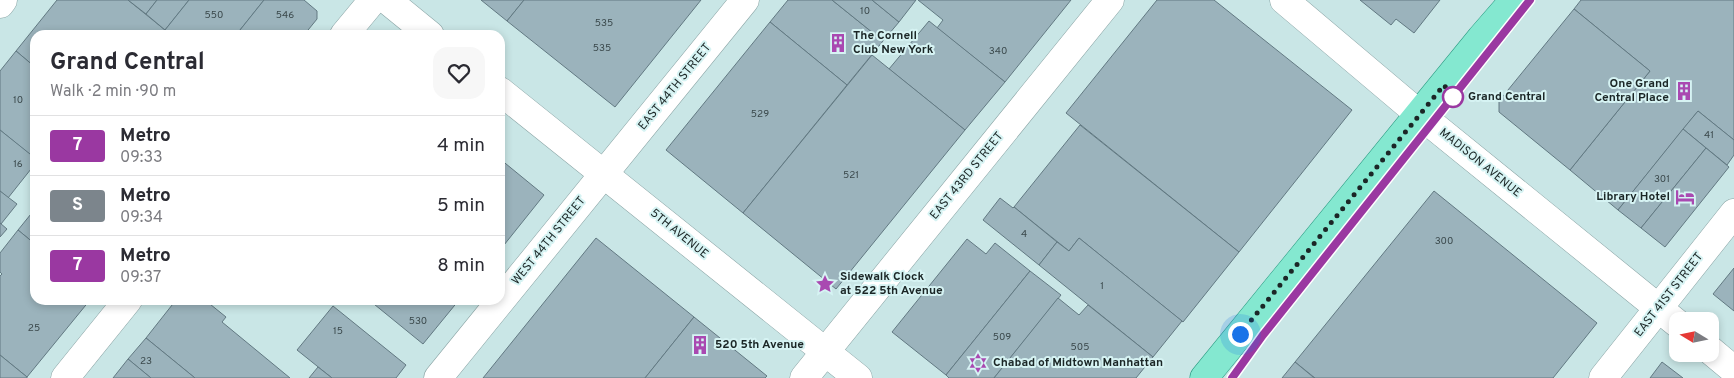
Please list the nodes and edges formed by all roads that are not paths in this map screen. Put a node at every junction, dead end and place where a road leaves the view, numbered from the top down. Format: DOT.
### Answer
graph roads {
  1 [pos="4,0"];
  2 [pos="373,0"];
  3 [pos="387,0"];
  4 [pos="746,0"];
  5 [pos="1110,0"];
  6 [pos="1284,0"];
  7 [pos="1514,0"];
  8 [pos="0,4"];
  9 [pos="348,30"];
  10 [pos="424,30"];
  11 [pos="505,95"];
  12 [pos="1419,114"];
  13 [pos="604,174"];
  14 [pos="1734,213"];
  15 [pos="505,296"];
  16 [pos="124,305"];
  17 [pos="497,305"];
  18 [pos="1668,316"];
  19 [pos="824,352"];
  20 [pos="1719,358"];
  21 [pos="1734,370"];
  22 [pos="65,378"];
  23 [pos="438,378"];
  24 [pos="804,378"];
  25 [pos="858,378"];
  26 [pos="1204,378"];
  27 [pos="1603,378"];
  1 -- 8 [label="main road"];
  2 -- 9 [label="main road"];
  3 -- 10 [label="main road"];
  4 -- 13 [label="main road, EAST 44TH STREET"];
  5 -- 19 [label="main road, EAST 43RD STREET"];
  6 -- 12 [label="main road, MADISON AVENUE"];
  7 -- 12 [label="main road"];
  11 -- 13 [label="main road, 5TH AVENUE"];
  12 -- 18 [label="main road, MADISON AVENUE"];
  12 -- 26 [label="main road"];
  13 -- 15 [label="main road, WEST 44TH STREET"];
  13 -- 19 [label="main road, 5TH AVENUE"];
  14 -- 18 [label="main road, EAST 41ST STREET"];
  16 -- 22 [label="main road"];
  17 -- 23 [label="main road, WEST 44TH STREET"];
  18 -- 27 [label="main road, EAST 41ST STREET"];
  19 -- 24 [label="main road, EAST 43RD STREET"];
  19 -- 25 [label="main road, 5TH AVENUE"];
  20 -- 21 [label="main road"];
}
